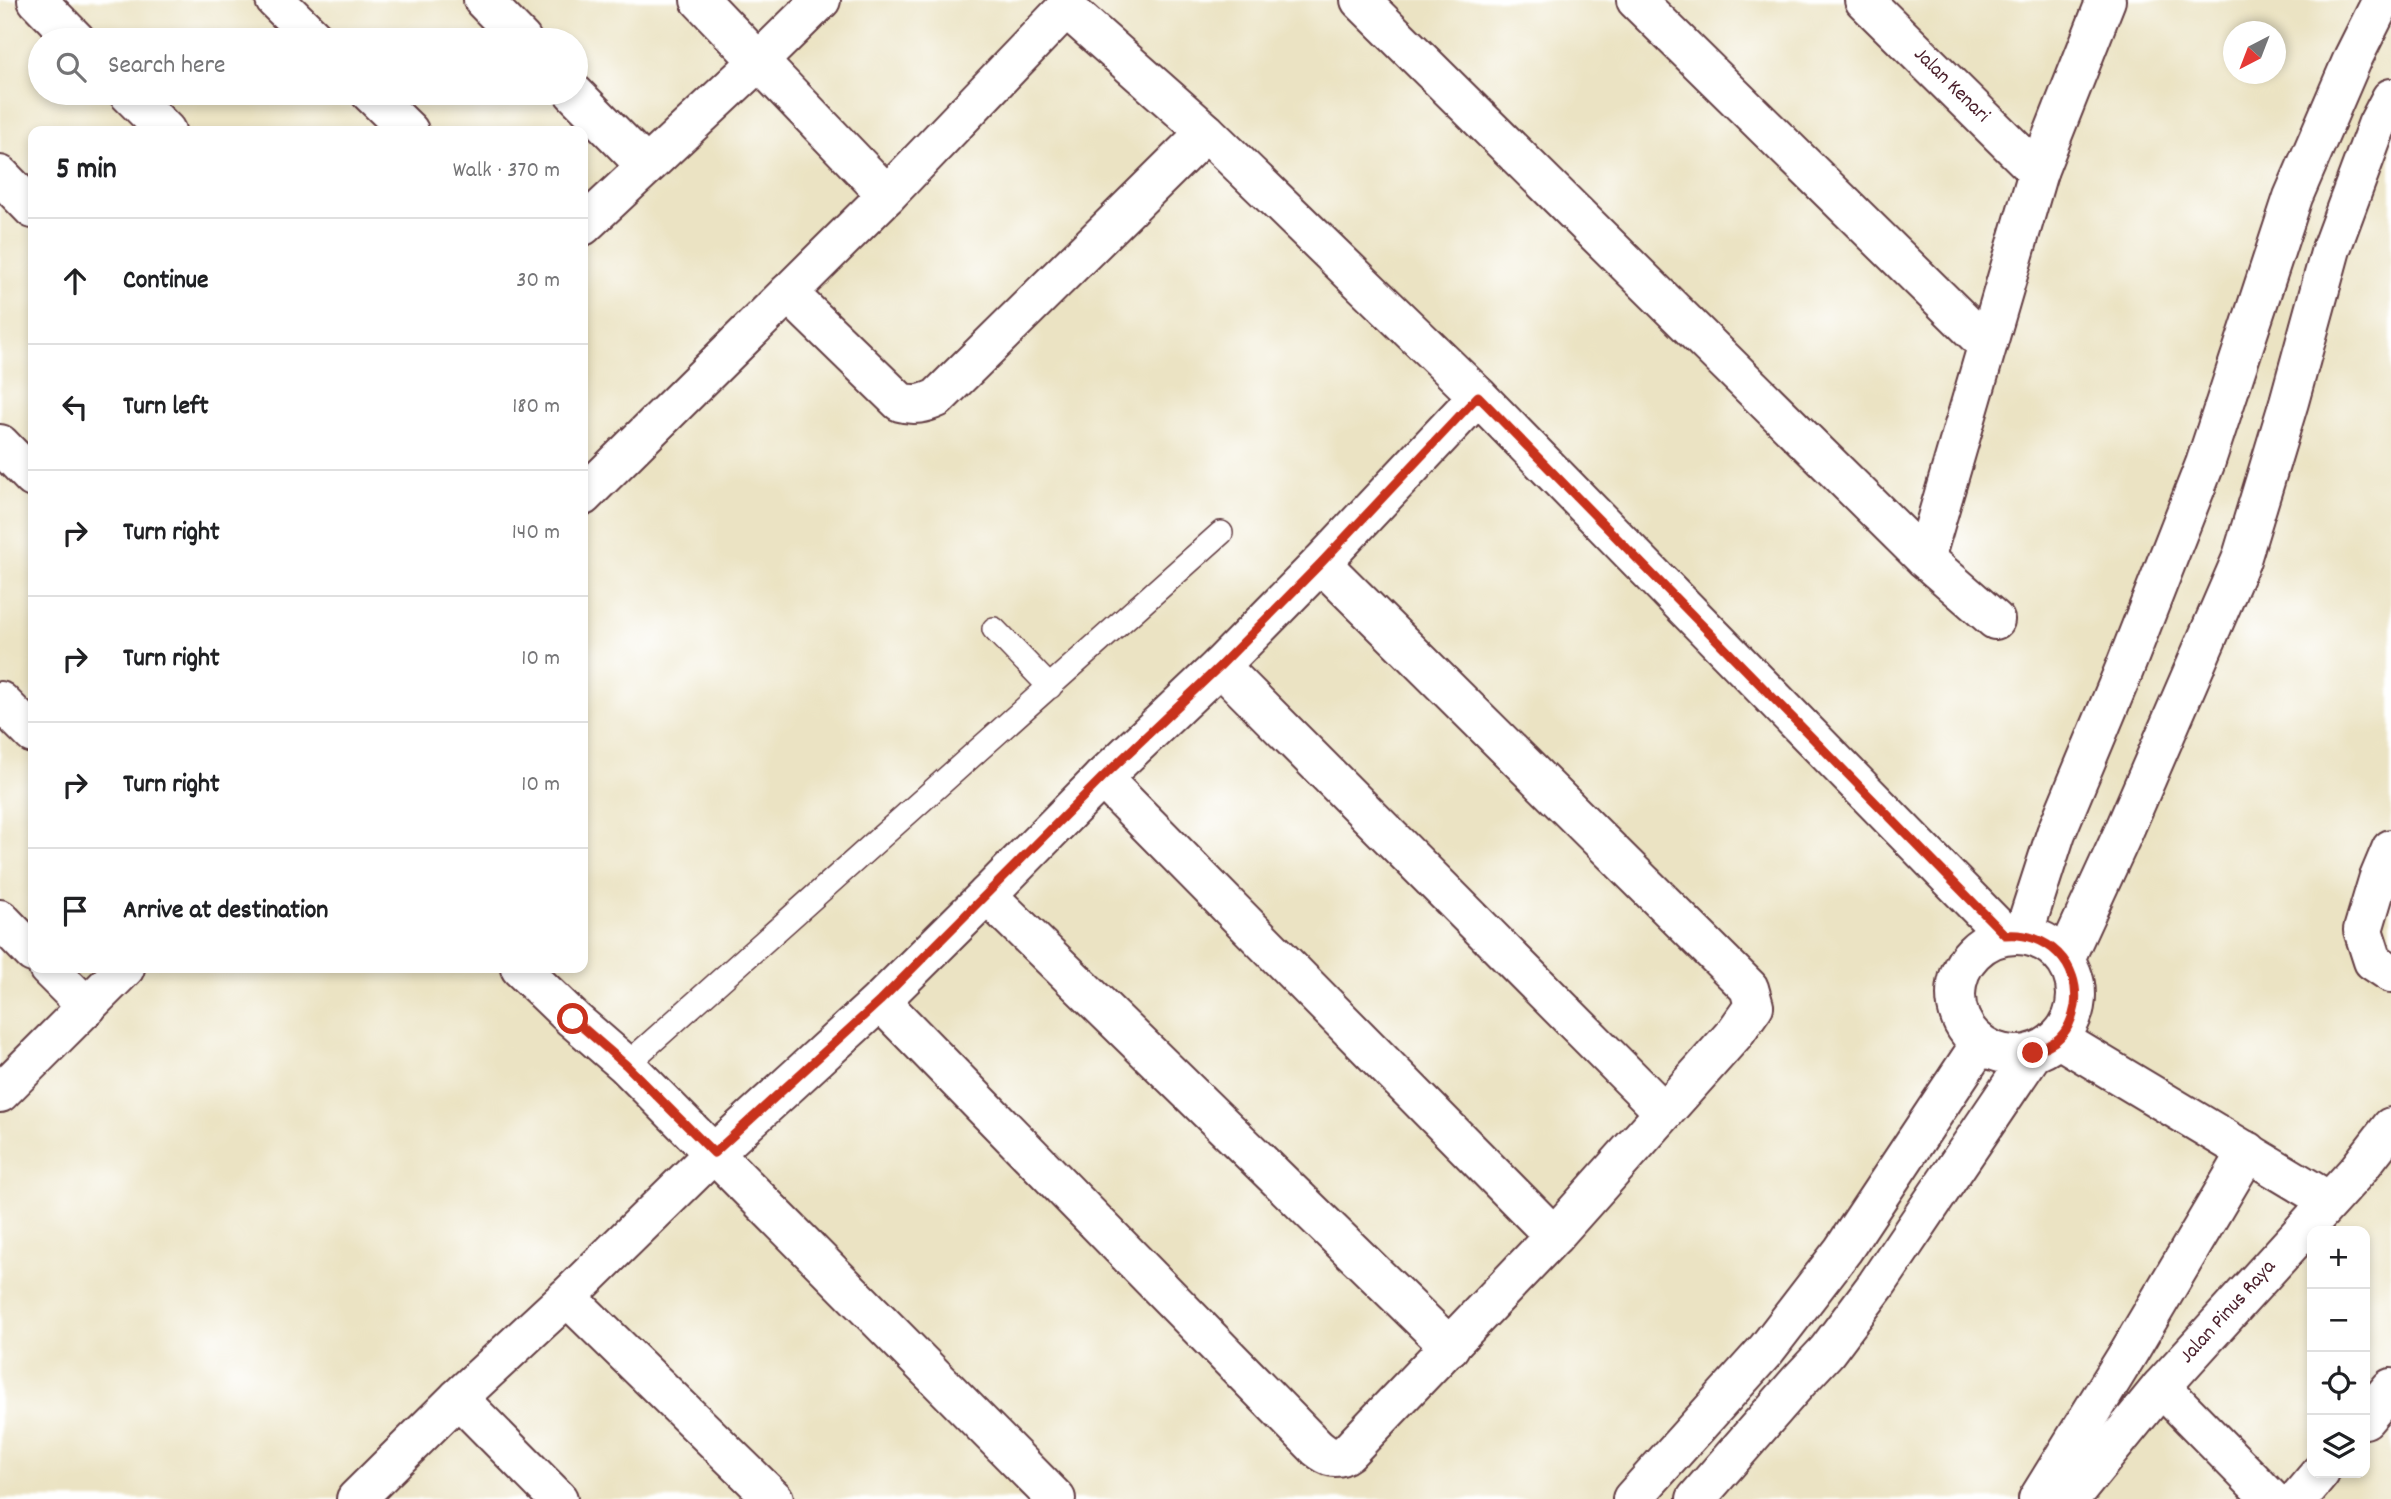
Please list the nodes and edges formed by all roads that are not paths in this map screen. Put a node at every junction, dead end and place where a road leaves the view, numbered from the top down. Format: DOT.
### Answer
graph roads {
  1 [pos="37,0"];
  2 [pos="275,0"];
  3 [pos="483,0"];
  4 [pos="701,0"];
  5 [pos="821,0"];
  6 [pos="1360,0"];
  7 [pos="1636,0"];
  8 [pos="1864,0"];
  9 [pos="2106,0"];
  10 [pos="2382,0"];
  11 [pos="1070,4"];
  12 [pos="64,28"];
  13 [pos="304,28"];
  14 [pos="510,28"];
  15 [pos="759,61"];
  16 [pos="140,105"];
  17 [pos="382,105"];
  18 [pos="586,105"];
  19 [pos="2332,108"];
  20 [pos="2384,111"];
  21 [pos="161,126"];
  22 [pos="404,126"];
  23 [pos="1206,132"];
  24 [pos="646,166"];
  25 [pos="2038,172"];
  26 [pos="0,175"];
  27 [pos="887,195"];
  28 [pos="28,204"];
  29 [pos="588,221"];
  30 [pos="788,293"];
  31 [pos="1986,344"];
  32 [pos="1478,396"];
  33 [pos="0,444"];
  34 [pos="28,473"];
  35 [pos="588,491"];
  36 [pos="1221,533"];
  37 [pos="1925,559"];
  38 [pos="1321,563"];
  39 [pos="1995,620"];
  40 [pos="994,629"];
  41 [pos="1220,666"];
  42 [pos="1050,687"];
  43 [pos="0,701"];
  44 [pos="28,729"];
  45 [pos="1102,778"];
  46 [pos="2391,849"];
  47 [pos="987,895"];
  48 [pos="0,919"];
  49 [pos="2014,935"];
  50 [pos="28,948"];
  51 [pos="2064,959"];
  52 [pos="53,973"];
  53 [pos="120,973"];
  54 [pos="525,973"];
  55 [pos="2391,973"];
  56 [pos="880,1001"];
  57 [pos="88,1007"];
  58 [pos="1980,1044"];
  59 [pos="2046,1046"];
  60 [pos="626,1065"];
  61 [pos="0,1093"];
  62 [pos="1663,1111"];
  63 [pos="2391,1127"];
  64 [pos="2248,1151"];
  65 [pos="714,1153"];
  66 [pos="1887,1183"];
  67 [pos="2329,1201"];
  68 [pos="1928,1208"];
  69 [pos="1554,1236"];
  70 [pos="567,1297"];
  71 [pos="1450,1347"];
  72 [pos="1766,1350"];
  73 [pos="1798,1382"];
  74 [pos="2161,1387"];
  75 [pos="2391,1388"];
  76 [pos="458,1398"];
  77 [pos="2368,1415"];
  78 [pos="1682,1446"];
  79 [pos="2316,1478"];
  80 [pos="1706,1488"];
  81 [pos="356,1499"];
  82 [pos="558,1499"];
  83 [pos="774,1499"];
  84 [pos="1056,1499"];
  85 [pos="1632,1499"];
  86 [pos="2038,1499"];
  87 [pos="2070,1499"];
  88 [pos="2270,1499"];
  89 [pos="2298,1499"];
  1 -- 12 [label="street"];
  2 -- 13 [label="street"];
  3 -- 14 [label="street"];
  4 -- 15 [label="street"];
  5 -- 15 [label="street"];
  6 -- 37 [label="street"];
  7 -- 31 [label="street"];
  8 -- 25 [label="street, Jalan Kenari"];
  9 -- 25 [label="street"];
  10 -- 19 [label="street"];
  11 -- 23 [label="street"];
  11 -- 27 [label="street"];
  15 -- 24 [label="street"];
  15 -- 27 [label="street"];
  16 -- 21 [label="street"];
  17 -- 22 [label="street"];
  18 -- 24 [label="street"];
  19 -- 20 [label="street"];
  19 -- 49 [label="street"];
  20 -- 51 [label="street"];
  23 -- 30 [label="street"];
  23 -- 32 [label="street"];
  24 -- 29 [label="street"];
  25 -- 31 [label="street"];
  26 -- 28 [label="street"];
  27 -- 30 [label="street"];
  30 -- 35 [label="street"];
  31 -- 37 [label="street"];
  32 -- 38 [label="street"];
  32 -- 49 [label="street"];
  33 -- 34 [label="street"];
  36 -- 42 [label="lane"];
  37 -- 39 [label="street"];
  38 -- 41 [label="street"];
  38 -- 62 [label="street"];
  40 -- 42 [label="lane"];
  41 -- 45 [label="street"];
  41 -- 62 [label="street"];
  42 -- 60 [label="lane"];
  43 -- 44 [label="street"];
  45 -- 47 [label="street"];
  45 -- 69 [label="street"];
  46 -- 55 [label="street"];
  47 -- 56 [label="street"];
  47 -- 71 [label="street"];
  48 -- 50 [label="street"];
  49 -- 51 [label="street"];
  49 -- 58 [label="street"];
  51 -- 59 [label="street"];
  52 -- 57 [label="street"];
  53 -- 57 [label="street"];
  54 -- 60 [label="street"];
  56 -- 65 [label="street"];
  56 -- 71 [label="street"];
  57 -- 61 [label="street"];
  58 -- 59 [label="street"];
  58 -- 66 [label="street"];
  59 -- 64 [label="street"];
  59 -- 68 [label="street"];
  60 -- 65 [label="street"];
  62 -- 69 [label="street"];
  63 -- 67 [label="street, Jalan Pinus Raya"];
  64 -- 67 [label="street"];
  64 -- 86 [label="street"];
  65 -- 70 [label="street"];
  65 -- 84 [label="street"];
  66 -- 68 [label="street"];
  66 -- 72 [label="street"];
  67 -- 74 [label="street, Jalan Pinus Raya"];
  68 -- 73 [label="street"];
  69 -- 71 [label="street"];
  70 -- 76 [label="street"];
  70 -- 83 [label="street"];
  72 -- 73 [label="street"];
  72 -- 78 [label="street"];
  73 -- 80 [label="street"];
  74 -- 87 [label="street, Jalan Pinus Raya"];
  74 -- 88 [label="street"];
  75 -- 77 [label="street"];
  76 -- 81 [label="street"];
  76 -- 82 [label="street"];
  78 -- 80 [label="street"];
  78 -- 85 [label="street"];
  79 -- 89 [label="street"];
}
